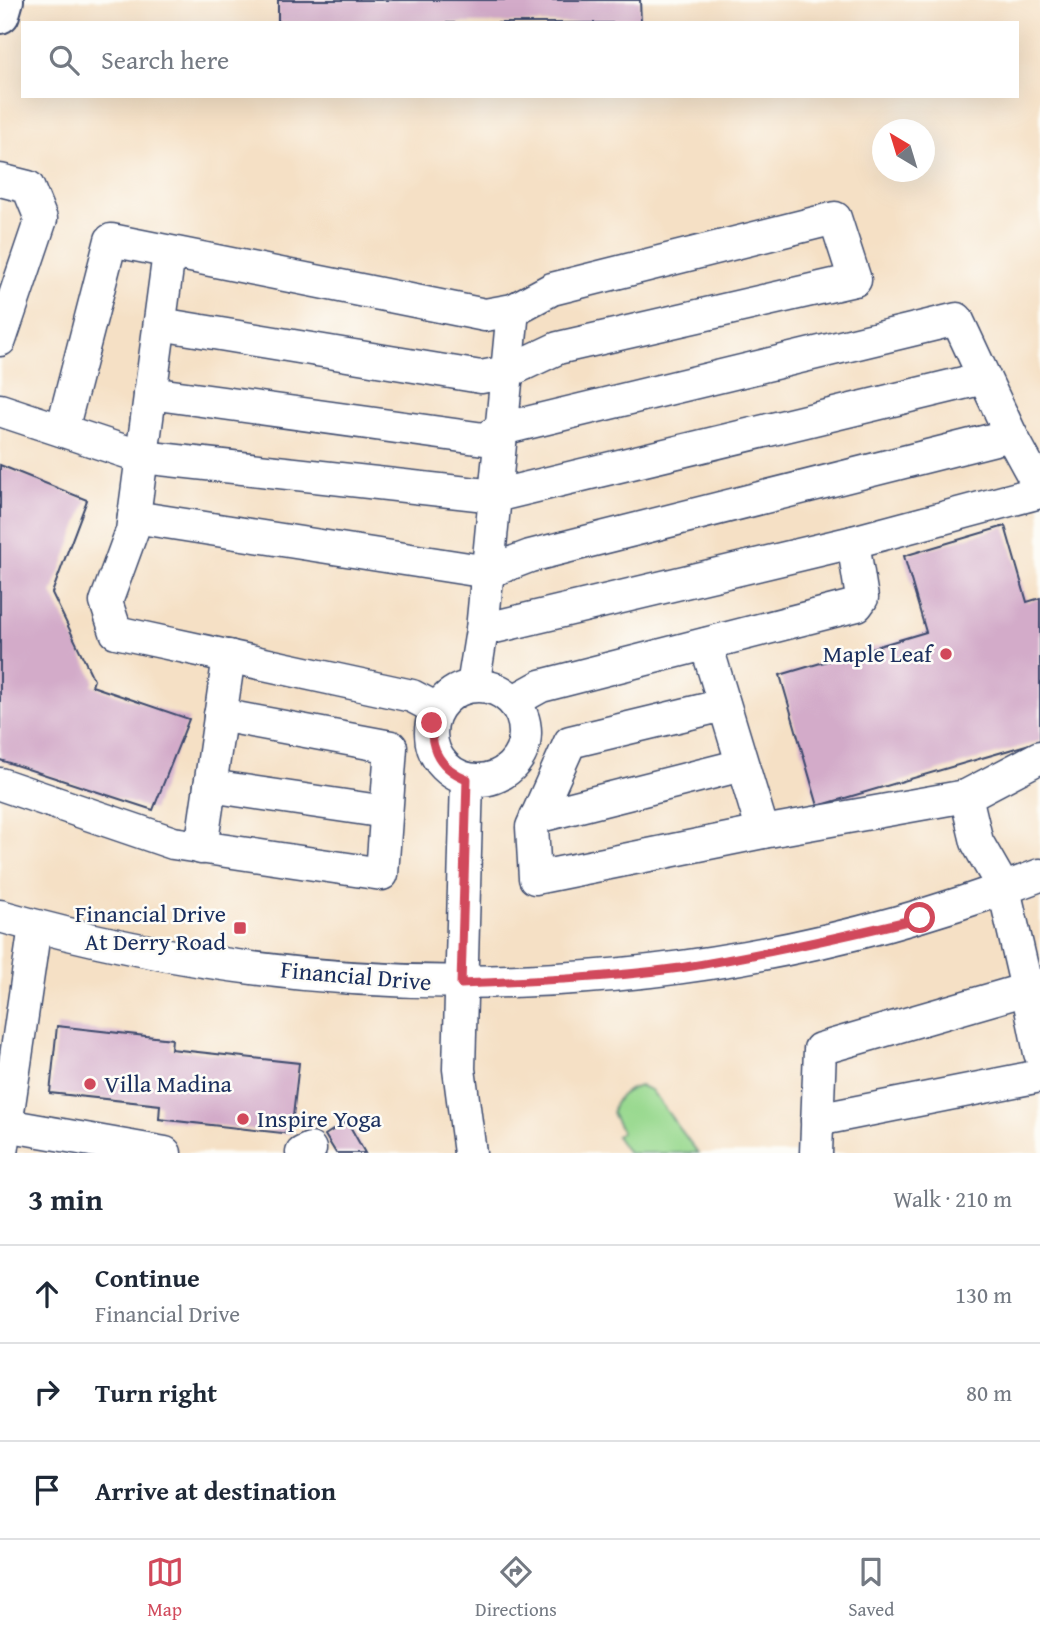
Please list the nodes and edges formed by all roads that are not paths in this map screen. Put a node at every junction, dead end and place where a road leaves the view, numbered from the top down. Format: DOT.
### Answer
graph roads {
  1 [pos="5,0"];
  2 [pos="0,14"];
  3 [pos="0,180"];
  4 [pos="169,253"];
  5 [pos="513,310"];
  6 [pos="159,324"];
  7 [pos="0,340"];
  8 [pos="507,372"];
  9 [pos="984,378"];
  10 [pos="150,393"];
  11 [pos="0,410"];
  12 [pos="502,429"];
  13 [pos="62,430"];
  14 [pos="1011,435"];
  15 [pos="142,457"];
  16 [pos="1040,490"];
  17 [pos="495,496"];
  18 [pos="134,517"];
  19 [pos="853,542"];
  20 [pos="488,572"];
  21 [pos="482,630"];
  22 [pos="706,644"];
  23 [pos="229,656"];
  24 [pos="473,686"];
  25 [pos="514,701"];
  26 [pos="724,705"];
  27 [pos="437,709"];
  28 [pos="220,715"];
  29 [pos="1040,757"];
  30 [pos="742,765"];
  31 [pos="467,779"];
  32 [pos="0,784"];
  33 [pos="210,786"];
  34 [pos="966,796"];
  35 [pos="386,812"];
  36 [pos="536,817"];
  37 [pos="763,832"];
  38 [pos="201,848"];
  39 [pos="1040,875"];
  40 [pos="1004,889"];
  41 [pos="0,916"];
  42 [pos="36,926"];
  43 [pos="461,984"];
  44 [pos="1034,987"];
  45 [pos="1040,1053"];
  46 [pos="1040,1076"];
  47 [pos="817,1120"];
  48 [pos="3,1134"];
  49 [pos="41,1142"];
  50 [pos="165,1153"];
  51 [pos="470,1153"];
  52 [pos="816,1153"];
  1 -- 2 [label="main road"];
  3 -- 7 [label="street"];
  4 -- 5 [label="street"];
  4 -- 6 [label="street"];
  4 -- 13 [label="street"];
  5 -- 8 [label="street"];
  5 -- 8 [label="street"];
  6 -- 8 [label="street"];
  6 -- 10 [label="street"];
  8 -- 12 [label="street"];
  9 -- 12 [label="street"];
  9 -- 14 [label="street"];
  9 -- 17 [label="street"];
  10 -- 12 [label="street"];
  10 -- 15 [label="street"];
  11 -- 13 [label="street"];
  12 -- 17 [label="street"];
  13 -- 15 [label="street"];
  14 -- 16 [label="street"];
  14 -- 20 [label="street"];
  15 -- 17 [label="street"];
  15 -- 18 [label="street"];
  16 -- 19 [label="street"];
  17 -- 20 [label="street"];
  18 -- 20 [label="street"];
  18 -- 23 [label="street"];
  19 -- 21 [label="street"];
  19 -- 22 [label="street"];
  20 -- 21 [label="street"];
  21 -- 24 [label="street"];
  22 -- 25 [label="street"];
  22 -- 26 [label="street"];
  23 -- 27 [label="street"];
  23 -- 28 [label="street"];
  24 -- 25 [label="street"];
  24 -- 27 [label="street"];
  25 -- 31 [label="street"];
  26 -- 30 [label="street"];
  26 -- 36 [label="street"];
  27 -- 31 [label="street"];
  28 -- 33 [label="street"];
  28 -- 35 [label="street"];
  29 -- 34 [label="street"];
  30 -- 36 [label="street"];
  30 -- 37 [label="street"];
  31 -- 43 [label="street"];
  32 -- 38 [label="street"];
  33 -- 35 [label="street"];
  33 -- 38 [label="street"];
  34 -- 37 [label="street"];
  34 -- 40 [label="street"];
  35 -- 38 [label="street"];
  36 -- 37 [label="street"];
  39 -- 40 [label="street, Financial Drive"];
  40 -- 43 [label="street, Financial Drive"];
  40 -- 44 [label="street"];
  41 -- 42 [label="street, Financial Drive"];
  42 -- 43 [label="street, Financial Drive"];
  42 -- 48 [label="street"];
  43 -- 51 [label="street"];
  44 -- 45 [label="street"];
  44 -- 47 [label="street"];
  46 -- 47 [label="street"];
  47 -- 52 [label="street"];
  48 -- 49 [label="street"];
  49 -- 50 [label="street"];
}
